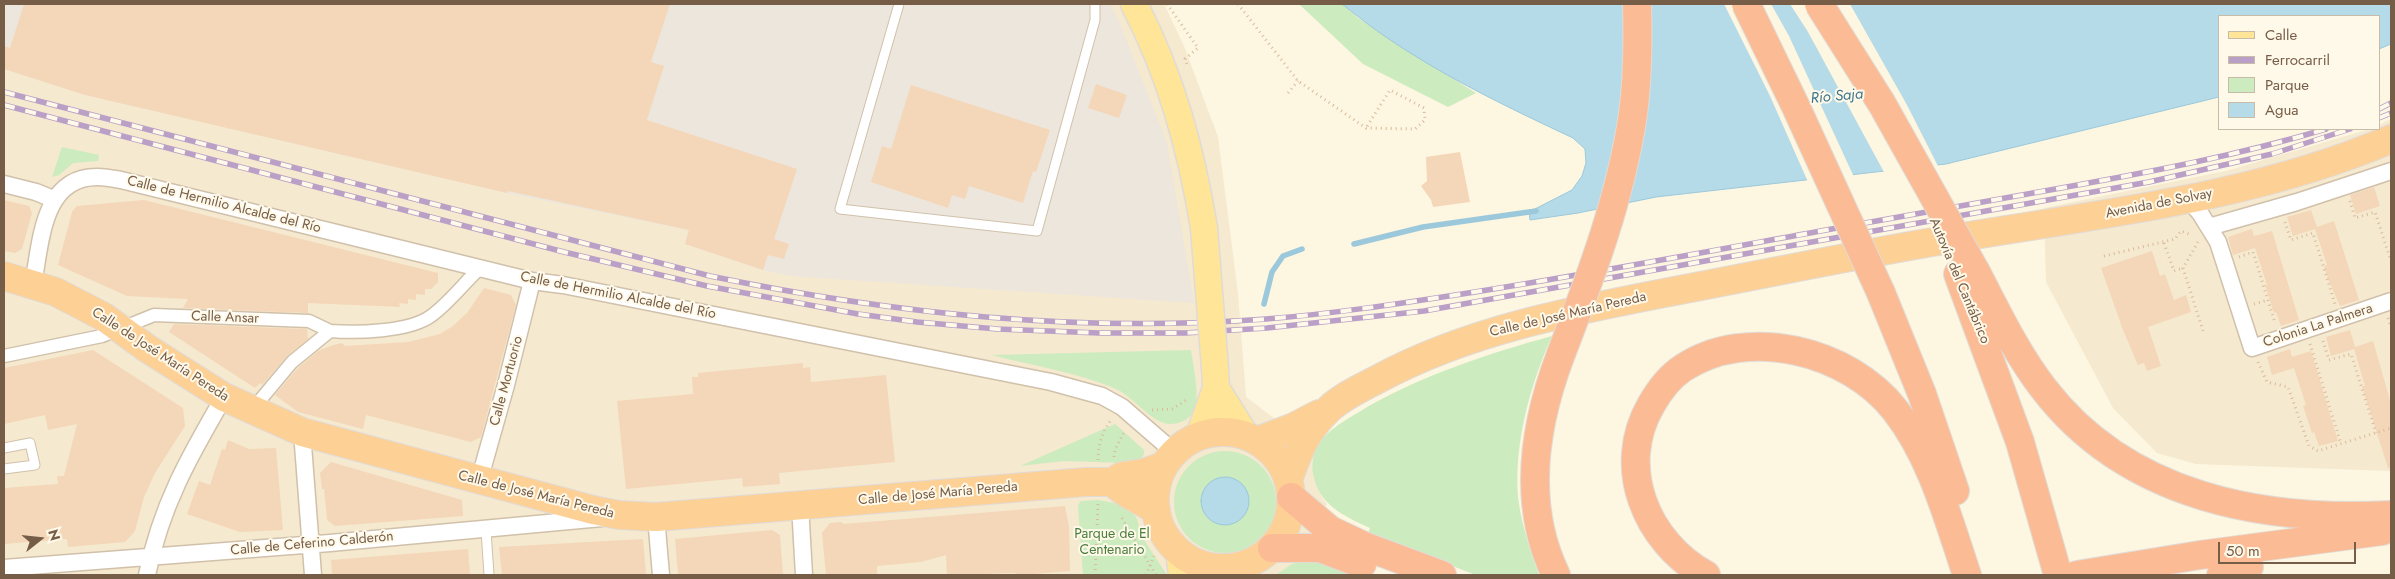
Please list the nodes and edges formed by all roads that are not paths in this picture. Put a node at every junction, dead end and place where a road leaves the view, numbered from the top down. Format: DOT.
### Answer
graph roads {
  1 [pos="899,4"];
  2 [pos="1095,4"];
  3 [pos="1134,4"];
  4 [pos="1637,4"];
  5 [pos="1746,4"];
  6 [pos="1819,4"];
  7 [pos="2391,139"];
  8 [pos="2391,171"];
  9 [pos="4,184"];
  10 [pos="2187,198"];
  11 [pos="53,199"];
  12 [pos="2209,227"];
  13 [pos="1822,264"];
  14 [pos="480,268"];
  15 [pos="1967,273"];
  16 [pos="4,276"];
  17 [pos="532,281"];
  18 [pos="33,284"];
  19 [pos="2391,302"];
  20 [pos="119,327"];
  21 [pos="330,331"];
  22 [pos="4,356"];
  23 [pos="1215,378"];
  24 [pos="224,397"];
  25 [pos="1329,409"];
  26 [pos="251,411"];
  27 [pos="302,432"];
  28 [pos="1199,436"];
  29 [pos="1252,438"];
  30 [pos="4,448"];
  31 [pos="1169,459"];
  32 [pos="4,469"];
  33 [pos="479,481"];
  34 [pos="1103,482"];
  35 [pos="1290,489"];
  36 [pos="800,505"];
  37 [pos="1156,510"];
  38 [pos="2391,515"];
  39 [pos="619,516"];
  40 [pos="656,517"];
  41 [pos="486,530"];
  42 [pos="2391,530"];
  43 [pos="311,544"];
  44 [pos="1272,548"];
  45 [pos="2391,549"];
  46 [pos="150,557"];
  47 [pos="1172,561"];
  48 [pos="2249,567"];
  49 [pos="4,568"];
  50 [pos="1970,569"];
  51 [pos="1214,571"];
  52 [pos="1555,573"];
  53 [pos="147,575"];
  54 [pos="313,575"];
  55 [pos="489,575"];
  56 [pos="661,575"];
  57 [pos="804,575"];
  58 [pos="1392,575"];
  59 [pos="1442,575"];
  60 [pos="1706,575"];
  61 [pos="2058,575"];
  62 [pos="2077,575"];
  63 [pos="2172,575"];
  64 [pos="2220,575"];
  1 -- 2 [label="lane"];
  3 -- 23 [label="main road, bridge"];
  4 -- 52 [label="highway, bridge"];
  5 -- 50 [label="highway, bridge"];
  6 -- 15 [label="highway, bridge"];
  7 -- 10 [label="highway, Avenida de Solvay"];
  8 -- 12 [label="street"];
  9 -- 11 [label="street"];
  10 -- 12 [label="street, Colonia La Palmera"];
  10 -- 13 [label="highway, Avenida de Solvay"];
  11 -- 14 [label="street, Calle de Hermilio Alcalde del Río"];
  11 -- 18 [label="street"];
  12 -- 19 [label="street, Colonia La Palmera"];
  13 -- 25 [label="highway, Calle de José María Pereda"];
  14 -- 17 [label="street, Calle de Hermilio Alcalde del Río"];
  14 -- 21 [label="street, Calle Ansar"];
  15 -- 38 [label="highway"];
  15 -- 61 [label="highway, Autovía del Cantábrico"];
  16 -- 18 [label="highway, Calle de José María Pereda"];
  17 -- 31 [label="street, Calle de Hermilio Alcalde del Río"];
  17 -- 33 [label="street, Calle Mortuorio"];
  18 -- 20 [label="highway, Calle de José María Pereda"];
  20 -- 21 [label="street, Calle Ansar"];
  20 -- 22 [label="street, Calle Ansar"];
  20 -- 24 [label="highway, Calle de José María Pereda"];
  21 -- 26 [label="street"];
  23 -- 28 [label="main road"];
  23 -- 29 [label="main road"];
  24 -- 26 [label="highway, Calle de José María Pereda"];
  24 -- 46 [label="street"];
  25 -- 29 [label="highway, Calle de José María Pereda"];
  25 -- 35 [label="highway, Calle de José María Pereda"];
  26 -- 27 [label="highway, Calle de José María Pereda"];
  27 -- 33 [label="highway, Calle de José María Pereda"];
  27 -- 43 [label="street"];
  28 -- 29 [label="highway"];
  28 -- 31 [label="highway"];
  29 -- 35 [label="highway"];
  30 -- 32 [label="lane"];
  31 -- 34 [label="highway, Calle de José María Pereda"];
  31 -- 37 [label="highway"];
  33 -- 39 [label="highway, Calle de José María Pereda"];
  34 -- 36 [label="highway, Calle de José María Pereda"];
  34 -- 37 [label="highway"];
  35 -- 44 [label="highway"];
  35 -- 59 [label="highway"];
  36 -- 40 [label="highway, Calle de José María Pereda"];
  36 -- 57 [label="street"];
  37 -- 47 [label="highway"];
  39 -- 40 [label="highway, Calle de José María Pereda"];
  39 -- 41 [label="street, Calle de Ceferino Calderón"];
  40 -- 56 [label="street"];
  41 -- 43 [label="street, Calle de Ceferino Calderón"];
  41 -- 55 [label="lane"];
  42 -- 62 [label="highway"];
  43 -- 46 [label="street, Calle de Ceferino Calderón"];
  43 -- 54 [label="street"];
  44 -- 51 [label="highway"];
  44 -- 58 [label="highway"];
  45 -- 48 [label="highway"];
  46 -- 49 [label="street, Calle de Ceferino Calderón"];
  46 -- 53 [label="street"];
  47 -- 51 [label="highway"];
  48 -- 63 [label="highway"];
  48 -- 64 [label="highway"];
  50 -- 60 [label="highway"];
}
